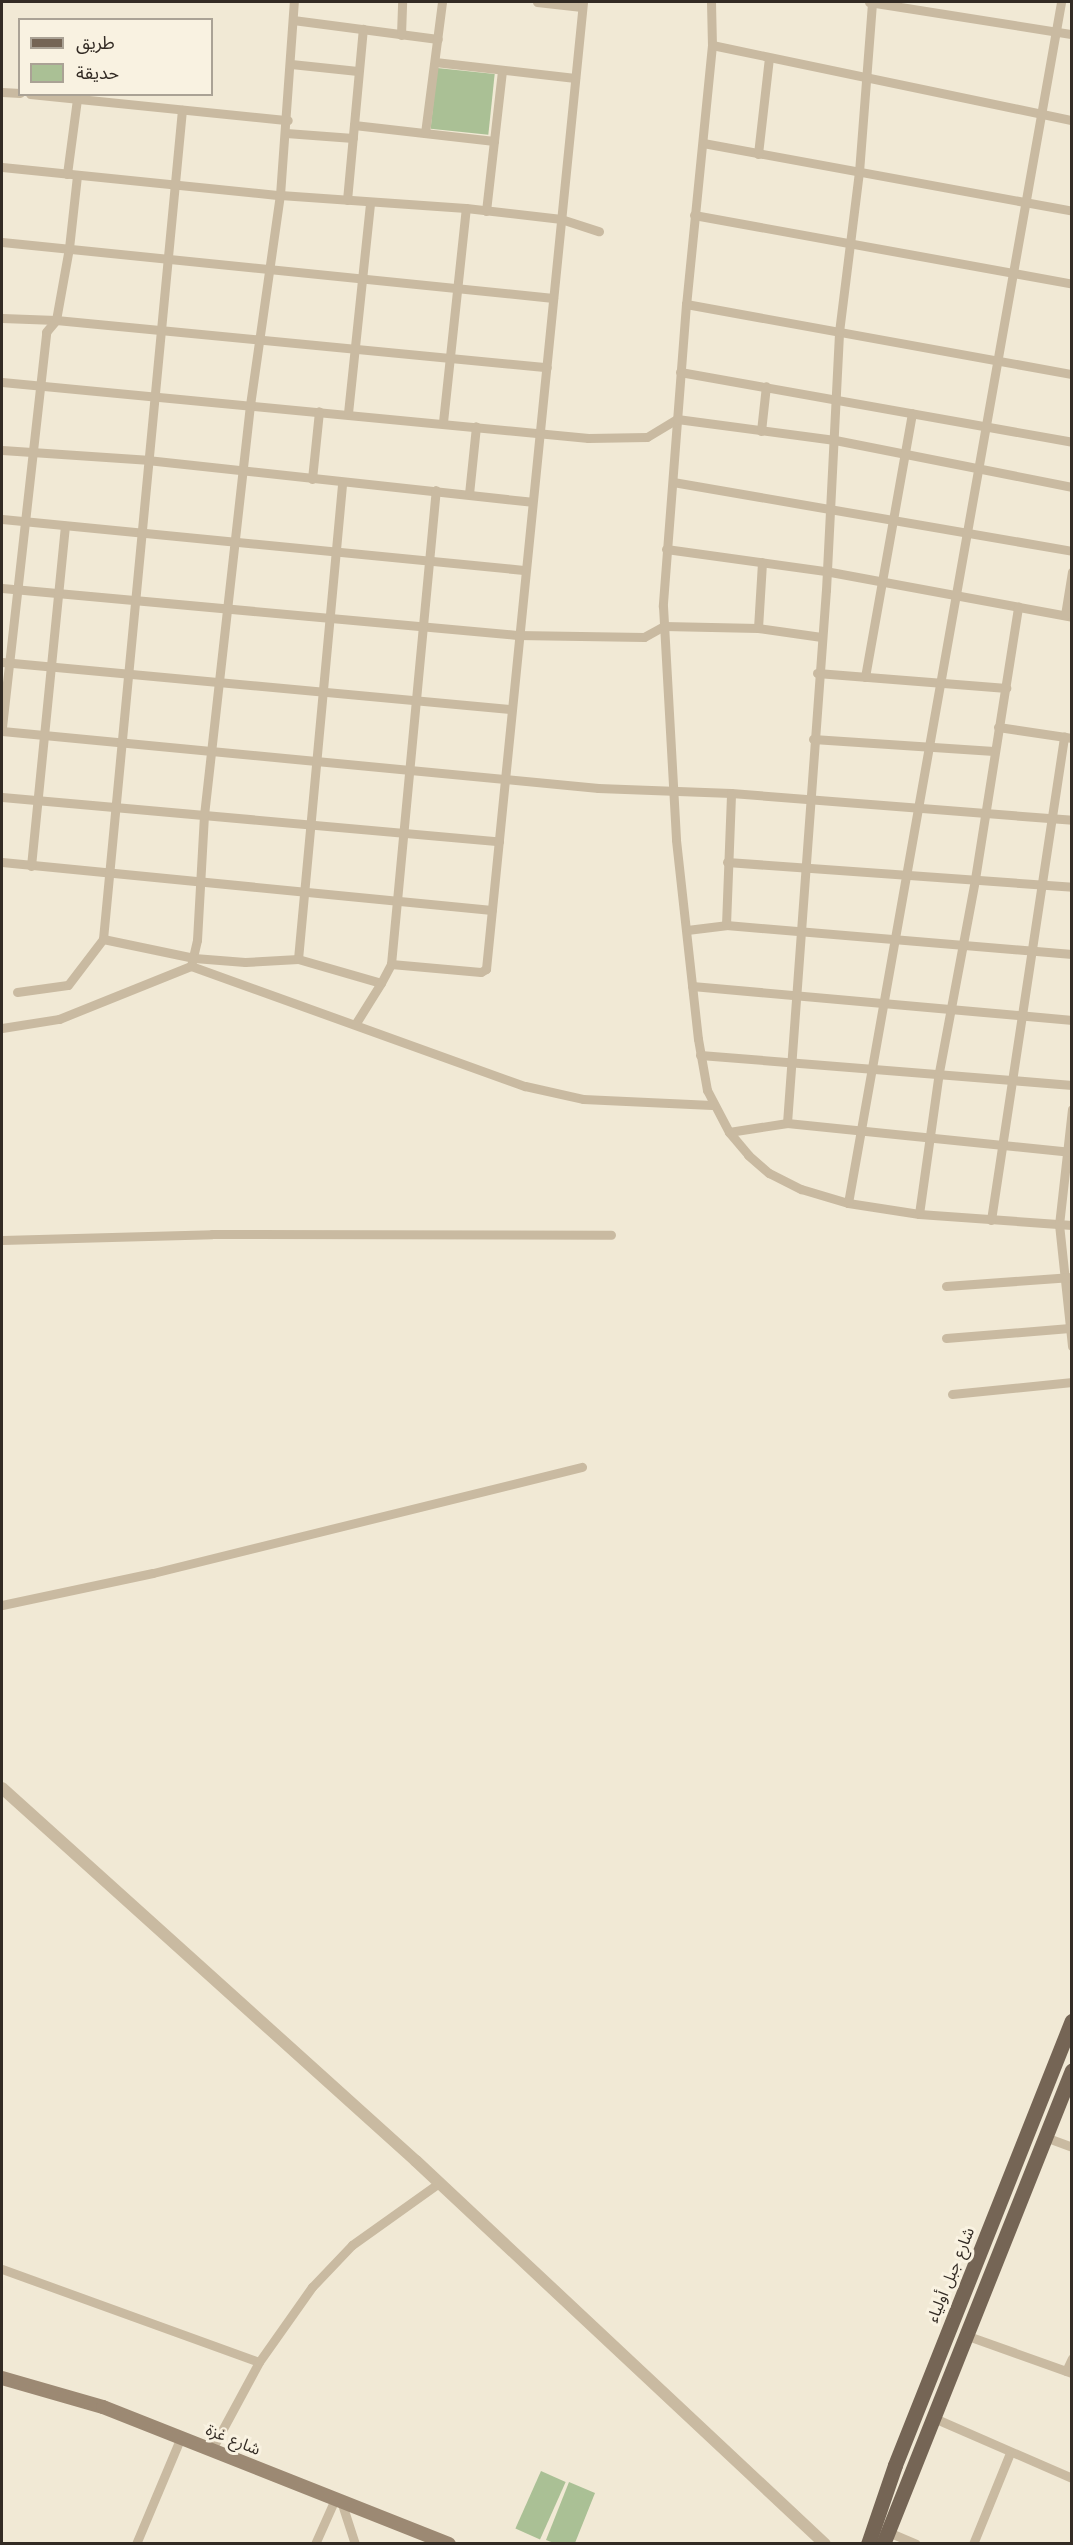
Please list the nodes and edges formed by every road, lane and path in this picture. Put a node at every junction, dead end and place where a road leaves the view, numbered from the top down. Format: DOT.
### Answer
graph roads {
  1 [pos="294,2"];
  2 [pos="402,2"];
  3 [pos="441,2"];
  4 [pos="537,2"];
  5 [pos="711,2"];
  6 [pos="871,2"];
  7 [pos="1061,2"];
  8 [pos="583,4"];
  9 [pos="293,20"];
  10 [pos="363,29"];
  11 [pos="1055,34"];
  12 [pos="1071,34"];
  13 [pos="401,35"];
  14 [pos="438,39"];
  15 [pos="712,45"];
  16 [pos="769,58"];
  17 [pos="435,62"];
  18 [pos="291,64"];
  19 [pos="502,70"];
  20 [pos="358,71"];
  21 [pos="575,78"];
  22 [pos="863,79"];
  23 [pos="2,92"];
  24 [pos="18,93"];
  25 [pos="49,96"];
  26 [pos="77,99"];
  27 [pos="182,110"];
  28 [pos="1040,113"];
  29 [pos="288,120"];
  30 [pos="1071,120"];
  31 [pos="354,125"];
  32 [pos="285,133"];
  33 [pos="425,133"];
  34 [pos="353,138"];
  35 [pos="494,141"];
  36 [pos="703,143"];
  37 [pos="758,154"];
  38 [pos="2,167"];
  39 [pos="859,172"];
  40 [pos="72,174"];
  41 [pos="174,185"];
  42 [pos="280,195"];
  43 [pos="347,200"];
  44 [pos="370,201"];
  45 [pos="1024,202"];
  46 [pos="466,208"];
  47 [pos="1071,210"];
  48 [pos="486,211"];
  49 [pos="694,215"];
  50 [pos="561,219"];
  51 [pos="599,231"];
  52 [pos="2,242"];
  53 [pos="851,243"];
  54 [pos="69,248"];
  55 [pos="166,258"];
  56 [pos="267,267"];
  57 [pos="1012,274"];
  58 [pos="361,276"];
  59 [pos="1071,284"];
  60 [pos="457,286"];
  61 [pos="553,298"];
  62 [pos="686,304"];
  63 [pos="2,318"];
  64 [pos="56,320"];
  65 [pos="160,330"];
  66 [pos="839,332"];
  67 [pos="258,339"];
  68 [pos="355,348"];
  69 [pos="449,356"];
  70 [pos="998,358"];
  71 [pos="547,368"];
  72 [pos="680,372"];
  73 [pos="1071,374"];
  74 [pos="2,382"];
  75 [pos="42,385"];
  76 [pos="766,386"];
  77 [pos="154,396"];
  78 [pos="836,398"];
  79 [pos="250,405"];
  80 [pos="319,411"];
  81 [pos="348,413"];
  82 [pos="912,413"];
  83 [pos="677,419"];
  84 [pos="443,422"];
  85 [pos="985,425"];
  86 [pos="476,426"];
  87 [pos="761,431"];
  88 [pos="540,434"];
  89 [pos="835,440"];
  90 [pos="1071,442"];
  91 [pos="2,450"];
  92 [pos="33,452"];
  93 [pos="903,457"];
  94 [pos="147,459"];
  95 [pos="977,470"];
  96 [pos="243,471"];
  97 [pos="312,479"];
  98 [pos="342,482"];
  99 [pos="673,482"];
  100 [pos="1071,487"];
  101 [pos="436,490"];
  102 [pos="469,494"];
  103 [pos="532,502"];
  104 [pos="831,507"];
  105 [pos="2,519"];
  106 [pos="893,519"];
  107 [pos="23,522"];
  108 [pos="65,526"];
  109 [pos="139,533"];
  110 [pos="966,533"];
  111 [pos="236,542"];
  112 [pos="666,549"];
  113 [pos="335,551"];
  114 [pos="1071,551"];
  115 [pos="429,560"];
  116 [pos="762,562"];
  117 [pos="524,570"];
  118 [pos="825,571"];
  119 [pos="1071,572"];
  120 [pos="882,582"];
  121 [pos="2,588"];
  122 [pos="16,589"];
  123 [pos="58,593"];
  124 [pos="955,593"];
  125 [pos="133,600"];
  126 [pos="1018,606"];
  127 [pos="228,609"];
  128 [pos="329,616"];
  129 [pos="1068,616"];
  130 [pos="424,624"];
  131 [pos="664,626"];
  132 [pos="758,628"];
  133 [pos="517,635"];
  134 [pos="821,637"];
  135 [pos="5,663"];
  136 [pos="52,666"];
  137 [pos="817,673"];
  138 [pos="126,674"];
  139 [pos="865,677"];
  140 [pos="940,682"];
  141 [pos="219,683"];
  142 [pos="1006,688"];
  143 [pos="322,692"];
  144 [pos="417,700"];
  145 [pos="510,709"];
  146 [pos="998,727"];
  147 [pos="2,729"];
  148 [pos="44,737"];
  149 [pos="1068,737"];
  150 [pos="813,739"];
  151 [pos="120,742"];
  152 [pos="928,745"];
  153 [pos="212,750"];
  154 [pos="994,751"];
  155 [pos="316,760"];
  156 [pos="411,768"];
  157 [pos="504,776"];
  158 [pos="672,790"];
  159 [pos="730,793"];
  160 [pos="2,797"];
  161 [pos="37,800"];
  162 [pos="809,800"];
  163 [pos="114,807"];
  164 [pos="916,810"];
  165 [pos="204,815"];
  166 [pos="985,816"];
  167 [pos="1052,819"];
  168 [pos="1071,820"];
  169 [pos="310,825"];
  170 [pos="405,834"];
  171 [pos="499,841"];
  172 [pos="2,862"];
  173 [pos="727,862"];
  174 [pos="806,865"];
  175 [pos="31,866"];
  176 [pos="906,873"];
  177 [pos="107,875"];
  178 [pos="975,879"];
  179 [pos="200,883"];
  180 [pos="1044,885"];
  181 [pos="1071,887"];
  182 [pos="304,893"];
  183 [pos="398,902"];
  184 [pos="492,910"];
  185 [pos="726,924"];
  186 [pos="801,928"];
  187 [pos="687,930"];
  188 [pos="894,938"];
  189 [pos="103,939"];
  190 [pos="963,943"];
  191 [pos="1034,950"];
  192 [pos="1071,954"];
  193 [pos="298,959"];
  194 [pos="192,962"];
  195 [pos="391,964"];
  196 [pos="381,983"];
  197 [pos="692,986"];
  198 [pos="17,992"];
  199 [pos="796,995"];
  200 [pos="884,1002"];
  201 [pos="951,1008"];
  202 [pos="1024,1014"];
  203 [pos="1071,1020"];
  204 [pos="356,1023"];
  205 [pos="2,1028"];
  206 [pos="700,1055"];
  207 [pos="792,1061"];
  208 [pos="872,1066"];
  209 [pos="939,1072"];
  210 [pos="1014,1079"];
  211 [pos="1071,1085"];
  212 [pos="712,1105"];
  213 [pos="1071,1109"];
  214 [pos="786,1124"];
  215 [pos="860,1130"];
  216 [pos="729,1132"];
  217 [pos="929,1138"];
  218 [pos="1004,1144"];
  219 [pos="1068,1152"];
  220 [pos="848,1203"];
  221 [pos="919,1214"];
  222 [pos="990,1220"];
  223 [pos="1059,1224"];
  224 [pos="1071,1225"];
  225 [pos="611,1236"];
  226 [pos="2,1240"];
  227 [pos="1067,1276"];
  228 [pos="946,1286"];
  229 [pos="1070,1328"];
  230 [pos="946,1338"];
  231 [pos="1071,1346"];
  232 [pos="1071,1382"];
  233 [pos="952,1394"];
  234 [pos="582,1467"];
  235 [pos="2,1605"];
  236 [pos="2,1788"];
  237 [pos="1071,2021"];
  238 [pos="1071,2070"];
  239 [pos="1045,2137"];
  240 [pos="1071,2147"];
  241 [pos="439,2183"];
  242 [pos="2,2270"];
  243 [pos="968,2336"];
  244 [pos="1071,2358"];
  245 [pos="259,2362"];
  246 [pos="1069,2372"];
  247 [pos="2,2378"];
  248 [pos="934,2418"];
  249 [pos="181,2437"];
  250 [pos="212,2449"];
  251 [pos="1010,2453"];
  252 [pos="1071,2478"];
  253 [pos="338,2500"];
  254 [pos="885,2538"];
  255 [pos="136,2544"];
  256 [pos="315,2544"];
  257 [pos="355,2544"];
  258 [pos="449,2544"];
  259 [pos="825,2544"];
  260 [pos="868,2544"];
  261 [pos="916,2544"];
  262 [pos="973,2544"];
  1 -- 9 [label="street"];
  2 -- 13 [label="street"];
  3 -- 14 [label="street"];
  4 -- 8 [label="street"];
  5 -- 15 [label="street"];
  6 -- 11 [label="street"];
  6 -- 22 [label="street"];
  7 -- 11 [label="street"];
  8 -- 21 [label="street"];
  9 -- 10 [label="street"];
  9 -- 18 [label="street"];
  10 -- 13 [label="street"];
  10 -- 20 [label="street"];
  11 -- 12 [label="street"];
  11 -- 28 [label="street"];
  13 -- 14 [label="street"];
  14 -- 17 [label="street"];
  15 -- 16 [label="street"];
  15 -- 36 [label="street"];
  16 -- 22 [label="street"];
  16 -- 37 [label="street"];
  17 -- 19 [label="street"];
  17 -- 33 [label="street"];
  18 -- 20 [label="street"];
  18 -- 29 [label="street"];
  19 -- 21 [label="street"];
  19 -- 35 [label="street"];
  20 -- 31 [label="street"];
  21 -- 50 [label="street"];
  22 -- 28 [label="street"];
  22 -- 39 [label="street"];
  23 -- 24 [label="street"];
  25 -- 26 [label="street"];
  26 -- 27 [label="street"];
  26 -- 40 [label="street"];
  27 -- 29 [label="street"];
  27 -- 41 [label="street"];
  28 -- 30 [label="street"];
  28 -- 45 [label="street"];
  29 -- 32 [label="street"];
  31 -- 33 [label="street"];
  31 -- 34 [label="street"];
  32 -- 34 [label="street"];
  32 -- 42 [label="street"];
  33 -- 35 [label="street"];
  34 -- 43 [label="street"];
  35 -- 48 [label="street"];
  36 -- 37 [label="street"];
  36 -- 49 [label="street"];
  37 -- 39 [label="street"];
  38 -- 40 [label="street"];
  39 -- 45 [label="street"];
  39 -- 53 [label="street"];
  40 -- 41 [label="street"];
  40 -- 54 [label="street"];
  41 -- 42 [label="street"];
  41 -- 55 [label="street"];
  42 -- 43 [label="street"];
  42 -- 56 [label="street"];
  43 -- 44 [label="street"];
  44 -- 46 [label="street"];
  44 -- 58 [label="street"];
  45 -- 47 [label="street"];
  45 -- 57 [label="street"];
  46 -- 48 [label="street"];
  46 -- 60 [label="street"];
  48 -- 50 [label="street"];
  49 -- 53 [label="street"];
  49 -- 62 [label="street"];
  50 -- 51 [label="street"];
  50 -- 61 [label="street"];
  52 -- 54 [label="street"];
  53 -- 57 [label="street"];
  53 -- 66 [label="street"];
  54 -- 55 [label="street"];
  54 -- 64 [label="street"];
  55 -- 56 [label="street"];
  55 -- 65 [label="street"];
  56 -- 58 [label="street"];
  56 -- 67 [label="street"];
  57 -- 59 [label="street"];
  57 -- 70 [label="street"];
  58 -- 60 [label="street"];
  58 -- 68 [label="street"];
  60 -- 61 [label="street"];
  60 -- 69 [label="street"];
  61 -- 71 [label="street"];
  62 -- 66 [label="street"];
  62 -- 72 [label="street"];
  63 -- 64 [label="street"];
  64 -- 65 [label="street"];
  64 -- 75 [label="street"];
  65 -- 67 [label="street"];
  65 -- 77 [label="street"];
  66 -- 70 [label="street"];
  66 -- 78 [label="street"];
  67 -- 68 [label="street"];
  67 -- 79 [label="street"];
  68 -- 69 [label="street"];
  68 -- 81 [label="street"];
  69 -- 71 [label="street"];
  69 -- 84 [label="street"];
  70 -- 73 [label="street"];
  70 -- 85 [label="street"];
  71 -- 88 [label="street"];
  72 -- 76 [label="street"];
  72 -- 83 [label="street"];
  74 -- 75 [label="street"];
  75 -- 77 [label="street"];
  75 -- 92 [label="street"];
  76 -- 78 [label="street"];
  76 -- 87 [label="street"];
  77 -- 79 [label="street"];
  77 -- 94 [label="street"];
  78 -- 82 [label="street"];
  78 -- 89 [label="street"];
  79 -- 80 [label="street"];
  79 -- 96 [label="street"];
  80 -- 81 [label="street"];
  80 -- 97 [label="street"];
  81 -- 84 [label="street"];
  82 -- 85 [label="street"];
  82 -- 93 [label="street"];
  83 -- 87 [label="street"];
  83 -- 88 [label="street"];
  83 -- 99 [label="street"];
  84 -- 86 [label="street"];
  85 -- 90 [label="street"];
  85 -- 95 [label="street"];
  86 -- 88 [label="street"];
  86 -- 102 [label="street"];
  87 -- 89 [label="street"];
  88 -- 103 [label="street"];
  89 -- 93 [label="street"];
  89 -- 104 [label="street"];
  91 -- 92 [label="street"];
  92 -- 94 [label="street"];
  92 -- 107 [label="street"];
  93 -- 95 [label="street"];
  93 -- 106 [label="street"];
  94 -- 96 [label="street"];
  94 -- 109 [label="street"];
  95 -- 100 [label="street"];
  95 -- 110 [label="street"];
  96 -- 97 [label="street"];
  96 -- 111 [label="street"];
  97 -- 98 [label="street"];
  98 -- 101 [label="street"];
  98 -- 113 [label="street"];
  99 -- 104 [label="street"];
  99 -- 112 [label="street"];
  101 -- 102 [label="street"];
  101 -- 115 [label="street"];
  102 -- 103 [label="street"];
  103 -- 117 [label="street"];
  104 -- 106 [label="street"];
  104 -- 118 [label="street"];
  105 -- 107 [label="street"];
  106 -- 110 [label="street"];
  106 -- 120 [label="street"];
  107 -- 108 [label="street"];
  107 -- 122 [label="street"];
  108 -- 109 [label="street"];
  108 -- 123 [label="street"];
  109 -- 111 [label="street"];
  109 -- 125 [label="street"];
  110 -- 114 [label="street"];
  110 -- 124 [label="street"];
  111 -- 113 [label="street"];
  111 -- 127 [label="street"];
  112 -- 116 [label="street"];
  112 -- 131 [label="street"];
  113 -- 115 [label="street"];
  113 -- 128 [label="street"];
  115 -- 117 [label="street"];
  115 -- 130 [label="street"];
  116 -- 118 [label="street"];
  116 -- 132 [label="street"];
  117 -- 133 [label="street"];
  118 -- 120 [label="street"];
  118 -- 134 [label="street"];
  119 -- 129 [label="street"];
  120 -- 124 [label="street"];
  120 -- 139 [label="street"];
  121 -- 122 [label="street"];
  122 -- 123 [label="street"];
  122 -- 135 [label="street"];
  123 -- 125 [label="street"];
  123 -- 136 [label="street"];
  124 -- 126 [label="street"];
  124 -- 140 [label="street"];
  125 -- 127 [label="street"];
  125 -- 138 [label="street"];
  126 -- 129 [label="street"];
  126 -- 142 [label="street"];
  127 -- 128 [label="street"];
  127 -- 141 [label="street"];
  128 -- 130 [label="street"];
  128 -- 143 [label="street"];
  130 -- 133 [label="street"];
  130 -- 144 [label="street"];
  131 -- 132 [label="street"];
  131 -- 133 [label="street"];
  131 -- 158 [label="street"];
  132 -- 134 [label="street"];
  133 -- 145 [label="street"];
  134 -- 137 [label="street"];
  135 -- 136 [label="street"];
  135 -- 147 [label="street"];
  136 -- 138 [label="street"];
  136 -- 148 [label="street"];
  137 -- 139 [label="street"];
  137 -- 150 [label="street"];
  138 -- 141 [label="street"];
  138 -- 151 [label="street"];
  139 -- 140 [label="street"];
  140 -- 142 [label="street"];
  140 -- 152 [label="street"];
  141 -- 143 [label="street"];
  141 -- 153 [label="street"];
  142 -- 146 [label="street"];
  143 -- 144 [label="street"];
  143 -- 155 [label="street"];
  144 -- 145 [label="street"];
  144 -- 156 [label="street"];
  145 -- 157 [label="street"];
  146 -- 149 [label="street"];
  146 -- 154 [label="street"];
  147 -- 148 [label="street"];
  148 -- 151 [label="street"];
  148 -- 161 [label="street"];
  149 -- 167 [label="street"];
  150 -- 152 [label="street"];
  150 -- 162 [label="street"];
  151 -- 153 [label="street"];
  151 -- 163 [label="street"];
  152 -- 154 [label="street"];
  152 -- 164 [label="street"];
  153 -- 155 [label="street"];
  153 -- 165 [label="street"];
  154 -- 166 [label="street"];
  155 -- 156 [label="street"];
  155 -- 169 [label="street"];
  156 -- 157 [label="street"];
  156 -- 170 [label="street"];
  157 -- 158 [label="street"];
  157 -- 171 [label="street"];
  158 -- 159 [label="street"];
  158 -- 187 [label="street"];
  159 -- 162 [label="street"];
  159 -- 173 [label="street"];
  160 -- 161 [label="street"];
  161 -- 163 [label="street"];
  161 -- 175 [label="street"];
  162 -- 164 [label="street"];
  162 -- 174 [label="street"];
  163 -- 165 [label="street"];
  163 -- 177 [label="street"];
  164 -- 166 [label="street"];
  164 -- 176 [label="street"];
  165 -- 169 [label="street"];
  165 -- 179 [label="street"];
  166 -- 167 [label="street"];
  166 -- 178 [label="street"];
  167 -- 168 [label="street"];
  167 -- 180 [label="street"];
  169 -- 170 [label="street"];
  169 -- 182 [label="street"];
  170 -- 171 [label="street"];
  170 -- 183 [label="street"];
  171 -- 184 [label="street"];
  172 -- 175 [label="street"];
  173 -- 174 [label="street"];
  173 -- 185 [label="street"];
  174 -- 176 [label="street"];
  174 -- 186 [label="street"];
  175 -- 177 [label="street"];
  176 -- 178 [label="street"];
  176 -- 188 [label="street"];
  177 -- 179 [label="street"];
  177 -- 189 [label="street"];
  178 -- 180 [label="street"];
  178 -- 190 [label="street"];
  179 -- 182 [label="street"];
  179 -- 194 [label="street"];
  180 -- 181 [label="street"];
  180 -- 191 [label="street"];
  182 -- 183 [label="street"];
  182 -- 193 [label="street"];
  183 -- 184 [label="street"];
  183 -- 195 [label="street"];
  184 -- 195 [label="street"];
  185 -- 186 [label="street"];
  185 -- 187 [label="street"];
  186 -- 188 [label="street"];
  186 -- 199 [label="street"];
  187 -- 197 [label="street"];
  188 -- 190 [label="street"];
  188 -- 200 [label="street"];
  189 -- 194 [label="street"];
  189 -- 198 [label="street"];
  190 -- 191 [label="street"];
  190 -- 201 [label="street"];
  191 -- 192 [label="street"];
  191 -- 202 [label="street"];
  193 -- 194 [label="street"];
  193 -- 196 [label="street"];
  194 -- 204 [label="street"];
  194 -- 205 [label="street"];
  195 -- 196 [label="street"];
  196 -- 204 [label="street"];
  197 -- 199 [label="street"];
  197 -- 206 [label="street"];
  199 -- 200 [label="street"];
  199 -- 207 [label="street"];
  200 -- 201 [label="street"];
  200 -- 208 [label="street"];
  201 -- 202 [label="street"];
  201 -- 209 [label="street"];
  202 -- 203 [label="street"];
  202 -- 210 [label="street"];
  204 -- 212 [label="street"];
  206 -- 207 [label="street"];
  206 -- 212 [label="street"];
  207 -- 208 [label="street"];
  207 -- 214 [label="street"];
  208 -- 209 [label="street"];
  208 -- 215 [label="street"];
  209 -- 210 [label="street"];
  209 -- 217 [label="street"];
  210 -- 211 [label="street"];
  210 -- 218 [label="street"];
  212 -- 216 [label="street"];
  213 -- 219 [label="street"];
  214 -- 215 [label="street"];
  214 -- 216 [label="street"];
  215 -- 217 [label="street"];
  215 -- 220 [label="street"];
  216 -- 220 [label="street"];
  217 -- 218 [label="street"];
  217 -- 221 [label="street"];
  218 -- 219 [label="street"];
  218 -- 222 [label="street"];
  219 -- 223 [label="street"];
  220 -- 221 [label="street"];
  221 -- 222 [label="street"];
  222 -- 223 [label="street"];
  223 -- 224 [label="street"];
  223 -- 227 [label="street"];
  225 -- 226 [label="street"];
  227 -- 228 [label="street"];
  227 -- 229 [label="street"];
  229 -- 230 [label="street"];
  229 -- 231 [label="street"];
  232 -- 233 [label="street"];
  234 -- 235 [label="street"];
  236 -- 241 [label="street"];
  237 -- 260 [label="main road, شارع جبل أولياء"];
  238 -- 239 [label="main road"];
  239 -- 240 [label="street"];
  239 -- 243 [label="main road"];
  241 -- 245 [label="street"];
  241 -- 259 [label="street"];
  242 -- 245 [label="street"];
  243 -- 246 [label="street"];
  243 -- 248 [label="main road"];
  244 -- 246 [label="street"];
  245 -- 250 [label="street"];
  247 -- 249 [label="main road, شارع غزة"];
  248 -- 251 [label="street"];
  248 -- 254 [label="main road"];
  249 -- 250 [label="main road, شارع غزة"];
  249 -- 255 [label="street"];
  250 -- 253 [label="main road, شارع غزة"];
  251 -- 252 [label="street"];
  251 -- 262 [label="street"];
  253 -- 256 [label="street"];
  253 -- 257 [label="street"];
  253 -- 258 [label="main road, شارع غزة"];
  254 -- 261 [label="street"];
}
